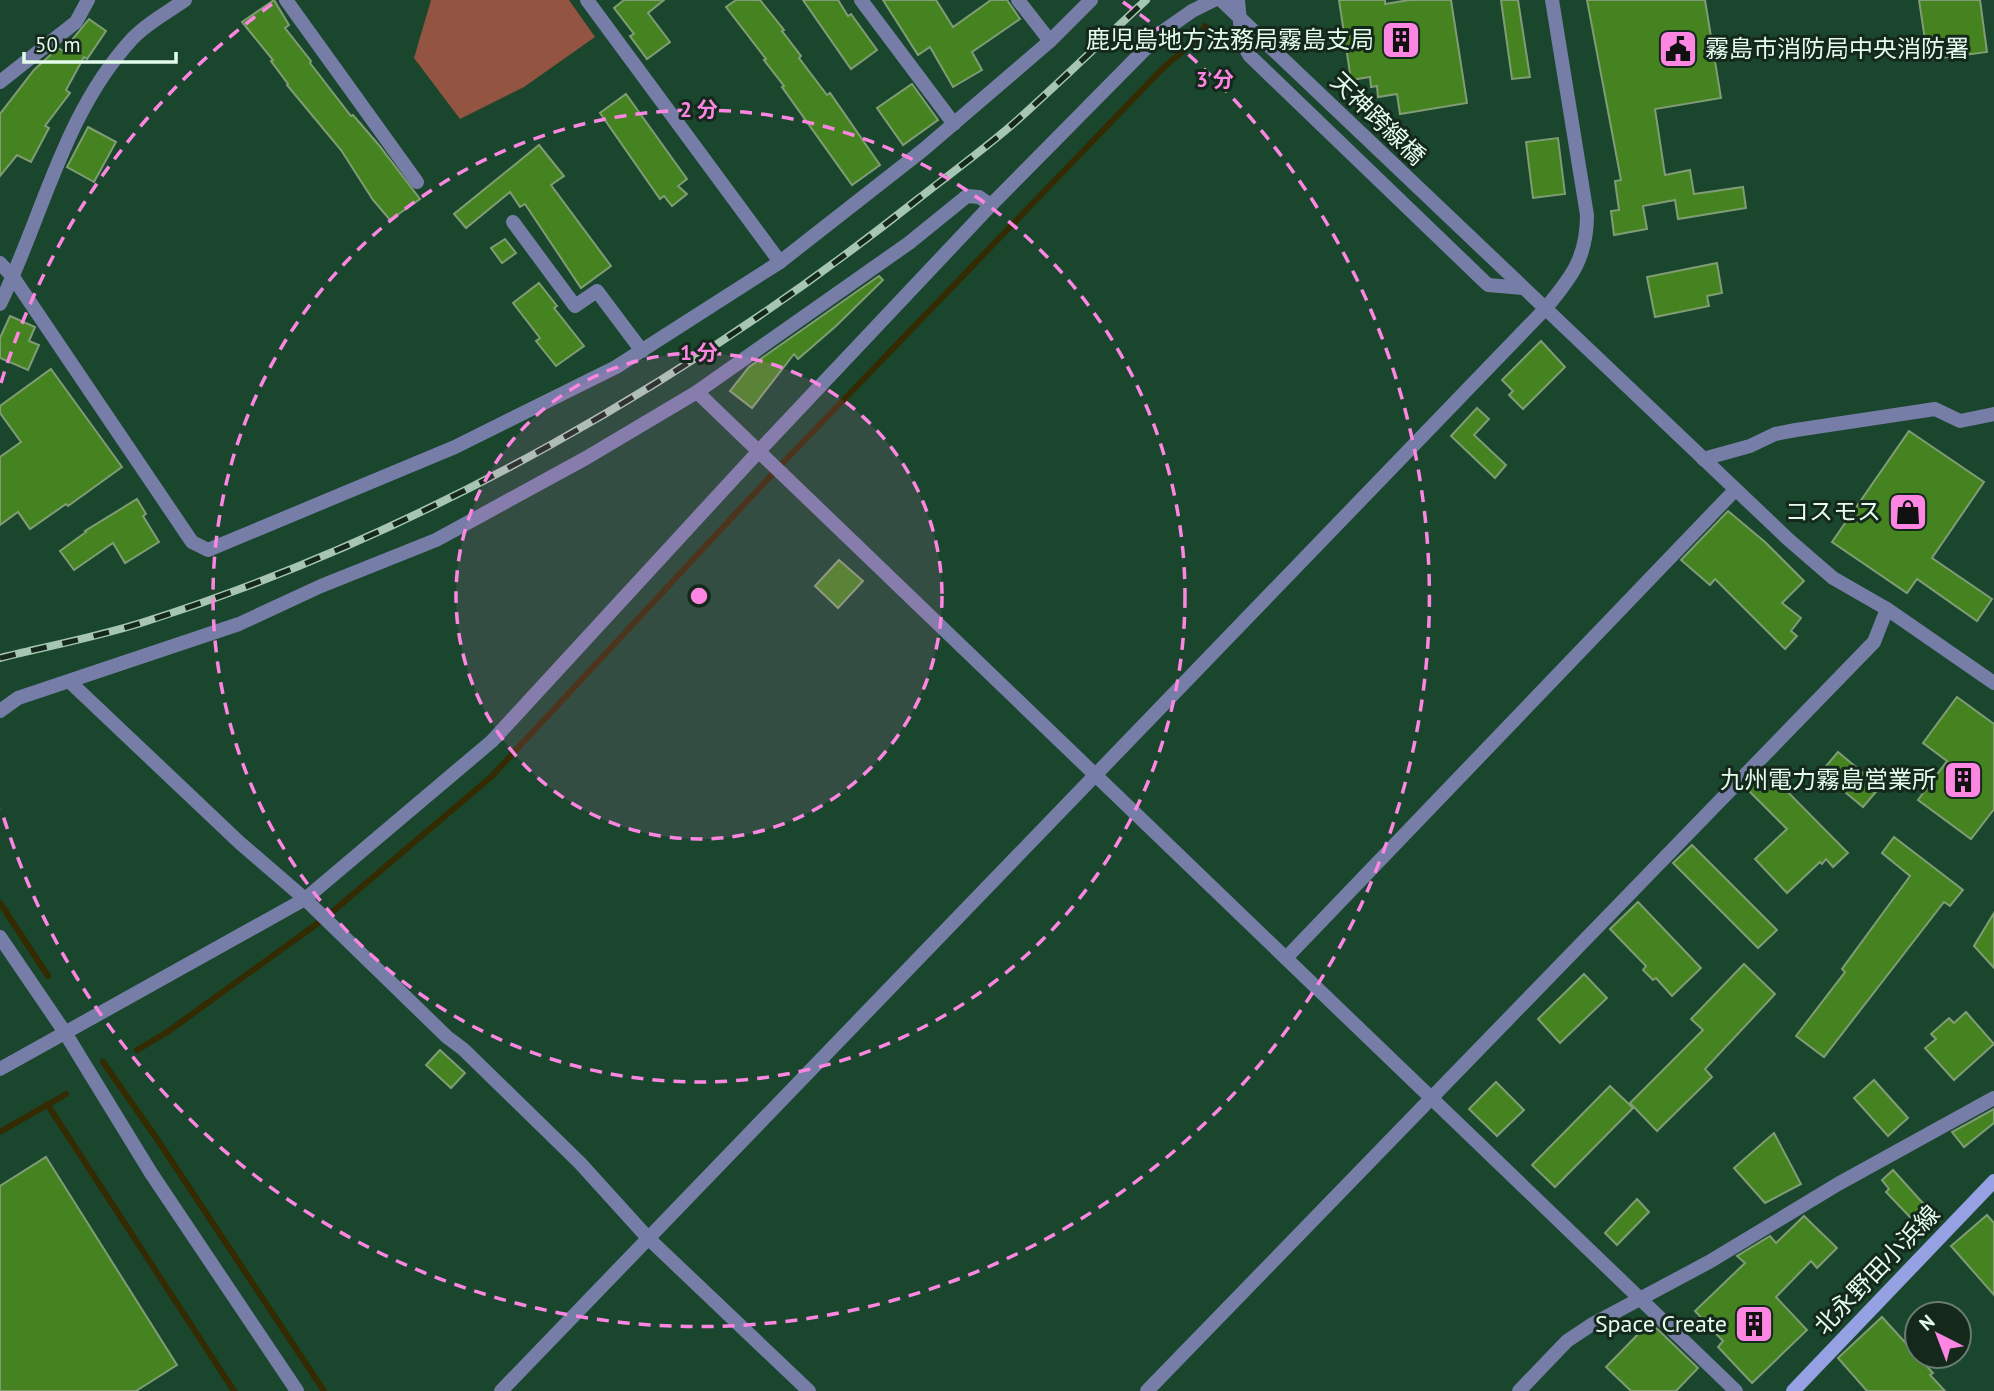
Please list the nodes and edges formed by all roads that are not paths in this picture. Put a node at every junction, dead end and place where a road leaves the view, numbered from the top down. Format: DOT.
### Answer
graph roads {
  1 [pos="88,0"];
  2 [pos="185,0"];
  3 [pos="286,0"];
  4 [pos="587,0"];
  5 [pos="861,0"];
  6 [pos="1018,0"];
  7 [pos="1091,0"];
  8 [pos="1214,0"];
  9 [pos="1221,0"];
  10 [pos="1238,0"];
  11 [pos="1552,0"];
  12 [pos="1050,41"];
  13 [pos="0,82"];
  14 [pos="954,124"];
  15 [pos="417,182"];
  16 [pos="991,205"];
  17 [pos="513,222"];
  18 [pos="780,262"];
  19 [pos="0,263"];
  20 [pos="13,277"];
  21 [pos="1523,288"];
  22 [pos="0,304"];
  23 [pos="1545,309"];
  24 [pos="642,351"];
  25 [pos="697,392"];
  26 [pos="1994,414"];
  27 [pos="763,456"];
  28 [pos="1703,459"];
  29 [pos="1735,490"];
  30 [pos="1887,609"];
  31 [pos="70,682"];
  32 [pos="1994,683"];
  33 [pos="0,711"];
  34 [pos="1093,775"];
  35 [pos="309,903"];
  36 [pos="0,937"];
  37 [pos="1286,958"];
  38 [pos="64,1031"];
  39 [pos="0,1069"];
  40 [pos="1430,1097"];
  41 [pos="1994,1098"];
  42 [pos="1994,1181"];
  43 [pos="648,1238"];
  44 [pos="1639,1298"];
  45 [pos="297,1391"];
  46 [pos="500,1391"];
  47 [pos="809,1391"];
  48 [pos="1147,1391"];
  49 [pos="1519,1391"];
  50 [pos="1736,1391"];
  51 [pos="1793,1391"];
  1 -- 13 [label="street"];
  2 -- 20 [label="street"];
  3 -- 15 [label="street"];
  4 -- 18 [label="street"];
  5 -- 14 [label="street"];
  6 -- 12 [label="street"];
  7 -- 12 [label="street"];
  8 -- 16 [label="street"];
  9 -- 21 [label="street, 天神跨線橋"];
  10 -- 21 [label="street"];
  11 -- 23 [label="street"];
  12 -- 14 [label="street"];
  14 -- 18 [label="street"];
  16 -- 25 [label="street"];
  16 -- 27 [label="street"];
  17 -- 24 [label="street"];
  18 -- 24 [label="street"];
  19 -- 20 [label="street"];
  20 -- 22 [label="street"];
  20 -- 24 [label="street"];
  21 -- 23 [label="street, 天神跨線橋"];
  23 -- 28 [label="street, 天神跨線橋"];
  23 -- 34 [label="street"];
  25 -- 27 [label="street"];
  25 -- 31 [label="street"];
  26 -- 28 [label="street"];
  27 -- 34 [label="street"];
  27 -- 35 [label="street"];
  28 -- 29 [label="street, 天神跨線橋"];
  29 -- 30 [label="street, 天神跨線橋"];
  29 -- 37 [label="street"];
  30 -- 32 [label="street, 天神跨線橋"];
  30 -- 40 [label="street"];
  31 -- 33 [label="street"];
  31 -- 35 [label="street"];
  34 -- 37 [label="street"];
  34 -- 43 [label="street"];
  35 -- 38 [label="street"];
  35 -- 43 [label="street"];
  36 -- 38 [label="street"];
  37 -- 40 [label="street"];
  38 -- 39 [label="street"];
  38 -- 45 [label="street"];
  40 -- 44 [label="street"];
  40 -- 48 [label="street"];
  41 -- 44 [label="street"];
  42 -- 51 [label="main road, 北永野田小浜線"];
  43 -- 46 [label="street"];
  43 -- 47 [label="street"];
  44 -- 49 [label="street"];
  44 -- 50 [label="street"];
}
